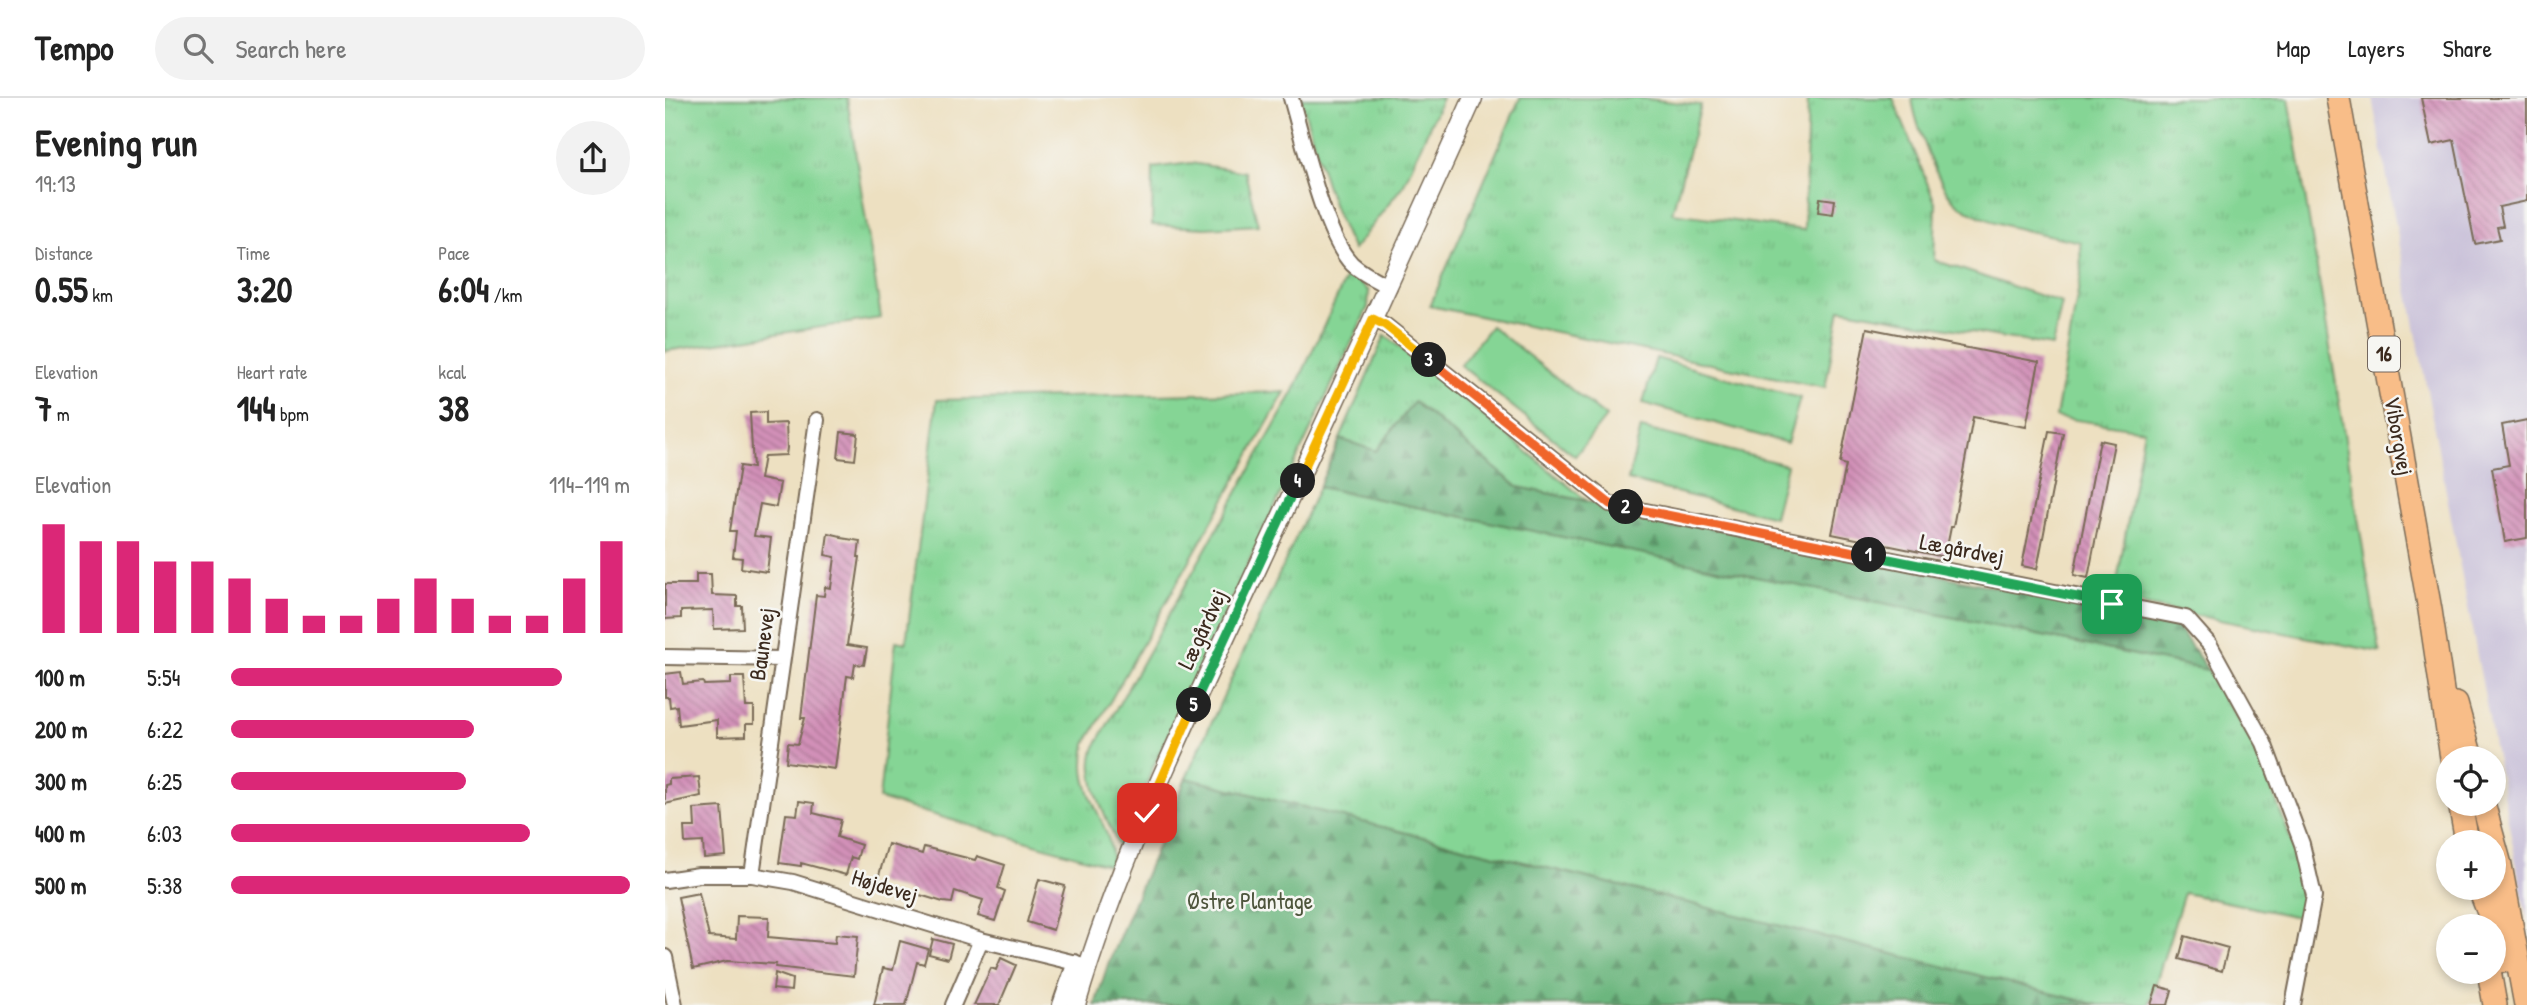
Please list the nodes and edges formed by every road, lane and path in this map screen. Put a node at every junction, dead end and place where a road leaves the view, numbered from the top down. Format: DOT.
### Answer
graph roads {
  1 [pos="1291,98"];
  2 [pos="1473,98"];
  3 [pos="2338,98"];
  4 [pos="1389,287"];
  5 [pos="1373,319"];
  6 [pos="817,420"];
  7 [pos="2430,610"];
  8 [pos="665,657"];
  9 [pos="782,659"];
  10 [pos="2450,746"];
  11 [pos="2467,746"];
  12 [pos="2487,816"];
  13 [pos="752,875"];
  14 [pos="665,880"];
  15 [pos="2483,900"];
  16 [pos="981,940"];
  17 [pos="665,957"];
  18 [pos="1081,964"];
  19 [pos="2491,984"];
  20 [pos="675,1005"];
  21 [pos="953,1005"];
  22 [pos="1060,1005"];
  23 [pos="1076,1005"];
  24 [pos="2293,1005"];
  25 [pos="2495,1005"];
  26 [pos="2511,1005"];
  27 [pos="2526,1005"];
  1 -- 4 [label="street"];
  2 -- 4 [label="street, Lægårdvej"];
  3 -- 7 [label="main road, Viborgvej / 16"];
  4 -- 5 [label="street, Lægårdvej"];
  5 -- 18 [label="street, Lægårdvej"];
  5 -- 24 [label="street, Lægårdvej"];
  6 -- 9 [label="street, Baunevej"];
  7 -- 10 [label="main road, Viborgvej / 16"];
  7 -- 11 [label="main road, Viborgvej / 16"];
  8 -- 9 [label="street"];
  9 -- 13 [label="street, Baunevej"];
  12 -- 27 [label="main road"];
  13 -- 14 [label="street, Højdevej"];
  13 -- 16 [label="street, Højdevej"];
  15 -- 26 [label="main road"];
  16 -- 18 [label="street, Højdevej"];
  16 -- 21 [label="street"];
  17 -- 20 [label="street"];
  18 -- 22 [label="street"];
  18 -- 23 [label="street, Lægårdvej"];
  19 -- 25 [label="main road"];
}
